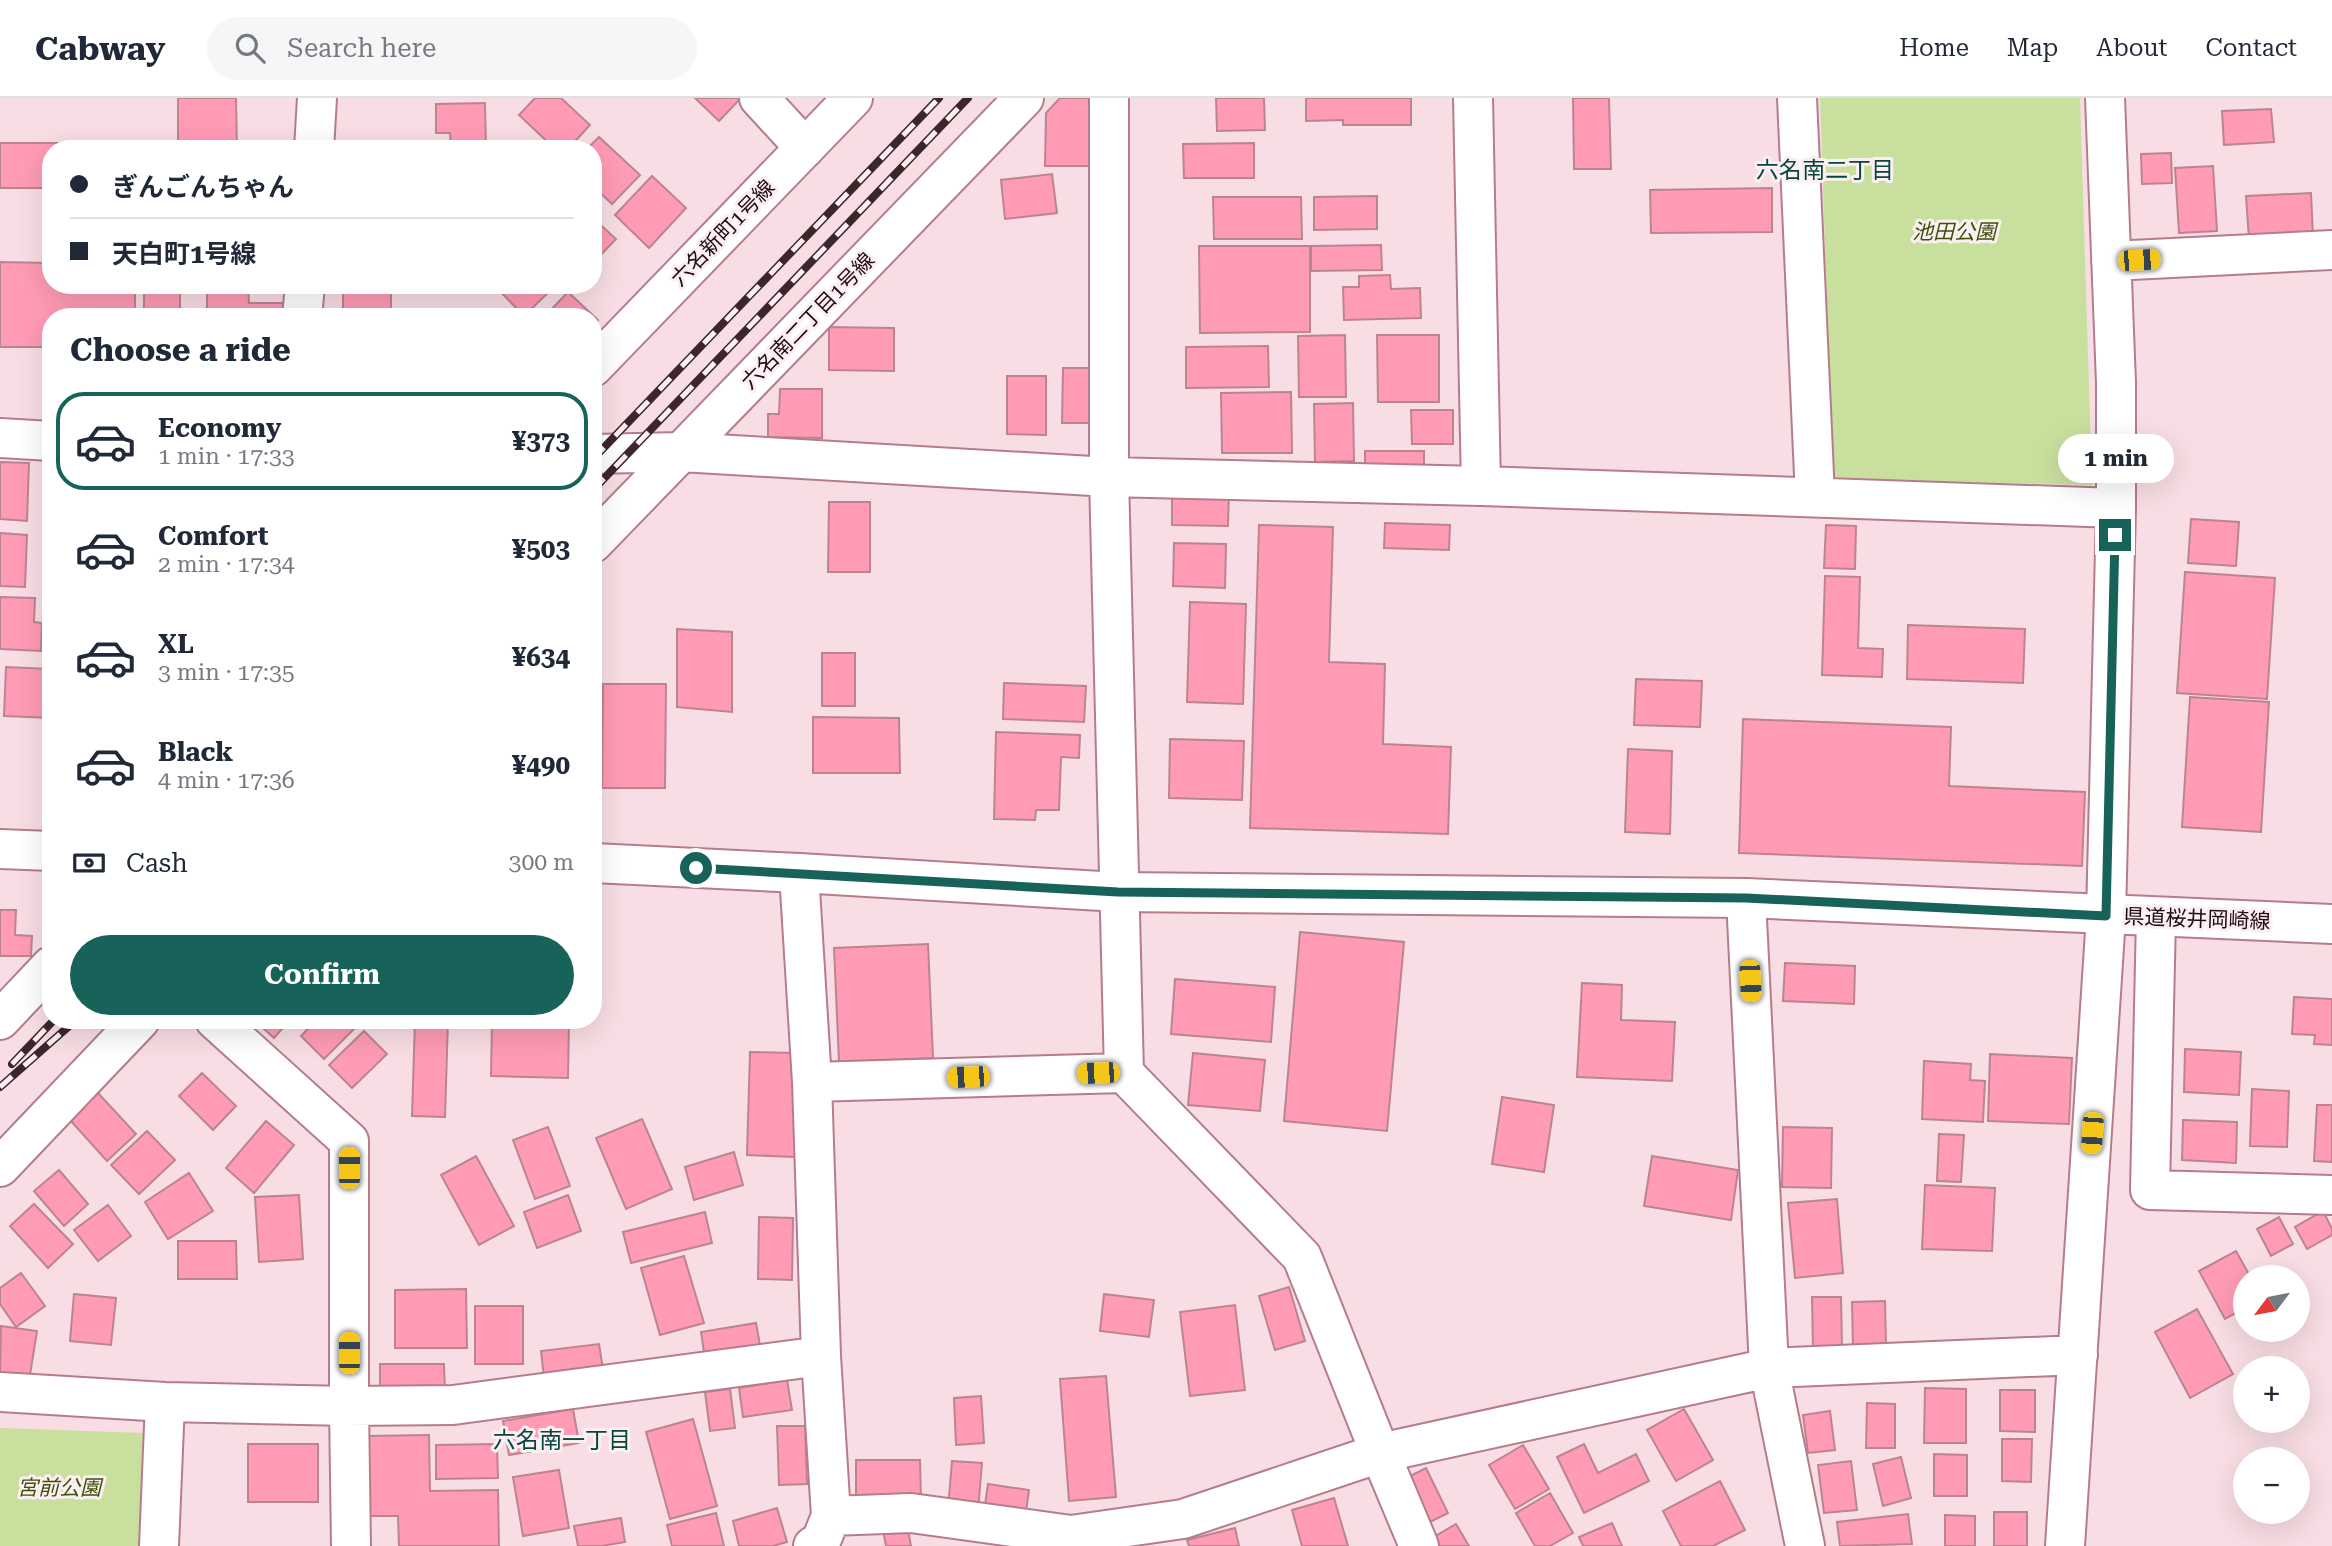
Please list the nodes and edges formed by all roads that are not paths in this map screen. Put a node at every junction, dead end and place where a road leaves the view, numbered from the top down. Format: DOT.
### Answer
graph roads {
  1 [pos="317,98"];
  2 [pos="759,98"];
  3 [pos="853,98"];
  4 [pos="1024,98"];
  5 [pos="1109,98"];
  6 [pos="1473,98"];
  7 [pos="1797,98"];
  8 [pos="2105,98"];
  9 [pos="315,140"];
  10 [pos="805,148"];
  11 [pos="2332,250"];
  12 [pos="2111,261"];
  13 [pos="602,358"];
  14 [pos="0,438"];
  15 [pos="42,440"];
  16 [pos="681,452"];
  17 [pos="602,454"];
  18 [pos="1109,477"];
  19 [pos="1481,486"];
  20 [pos="1815,497"];
  21 [pos="2116,508"];
  22 [pos="602,534"];
  23 [pos="0,849"];
  24 [pos="42,851"];
  25 [pos="602,863"];
  26 [pos="799,873"];
  27 [pos="1118,892"];
  28 [pos="1746,898"];
  29 [pos="2106,916"];
  30 [pos="2156,917"];
  31 [pos="2332,924"];
  32 [pos="42,976"];
  33 [pos="0,1020"];
  34 [pos="131,1029"];
  35 [pos="225,1029"];
  36 [pos="1124,1073"];
  37 [pos="812,1082"];
  38 [pos="0,1167"];
  39 [pos="2332,1195"];
  40 [pos="2078,1355"];
  41 [pos="821,1356"];
  42 [pos="1769,1368"];
  43 [pos="0,1392"];
  44 [pos="165,1402"];
  45 [pos="349,1406"];
  46 [pos="1380,1453"];
  47 [pos="822,1531"];
  48 [pos="159,1546"];
  49 [pos="351,1546"];
  50 [pos="1419,1546"];
  51 [pos="1805,1546"];
  52 [pos="2065,1546"];
  1 -- 9 [label="street"];
  2 -- 10 [label="street"];
  3 -- 10 [label="street, 六名新町1号線"];
  4 -- 16 [label="street, 六名南二丁目1号線"];
  5 -- 18 [label="street"];
  6 -- 19 [label="street"];
  7 -- 20 [label="street"];
  8 -- 12 [label="street"];
  10 -- 13 [label="street, 六名新町1号線"];
  11 -- 12 [label="street"];
  12 -- 21 [label="street"];
  14 -- 15 [label="street"];
  16 -- 17 [label="street"];
  16 -- 18 [label="street"];
  16 -- 22 [label="street, 六名南二丁目1号線"];
  18 -- 19 [label="street"];
  18 -- 27 [label="street"];
  19 -- 20 [label="street"];
  20 -- 21 [label="street"];
  21 -- 29 [label="street"];
  23 -- 24 [label="street"];
  25 -- 26 [label="street, 県道桜井岡崎線"];
  26 -- 27 [label="street, 県道桜井岡崎線"];
  26 -- 37 [label="street"];
  27 -- 28 [label="street, 県道桜井岡崎線"];
  27 -- 36 [label="street"];
  28 -- 29 [label="street, 県道桜井岡崎線"];
  28 -- 42 [label="street"];
  29 -- 30 [label="street, 県道桜井岡崎線"];
  29 -- 40 [label="street"];
  30 -- 31 [label="street, 県道桜井岡崎線"];
  30 -- 39 [label="street"];
  32 -- 33 [label="street"];
  34 -- 38 [label="street"];
  35 -- 45 [label="street"];
  36 -- 37 [label="street"];
  36 -- 46 [label="street"];
  37 -- 41 [label="street"];
  40 -- 42 [label="street"];
  40 -- 52 [label="street"];
  41 -- 45 [label="street"];
  41 -- 47 [label="street"];
  42 -- 46 [label="street"];
  42 -- 51 [label="street"];
  43 -- 44 [label="street"];
  44 -- 45 [label="street"];
  44 -- 48 [label="street"];
  45 -- 49 [label="street"];
  46 -- 47 [label="street"];
  46 -- 50 [label="street"];
}
